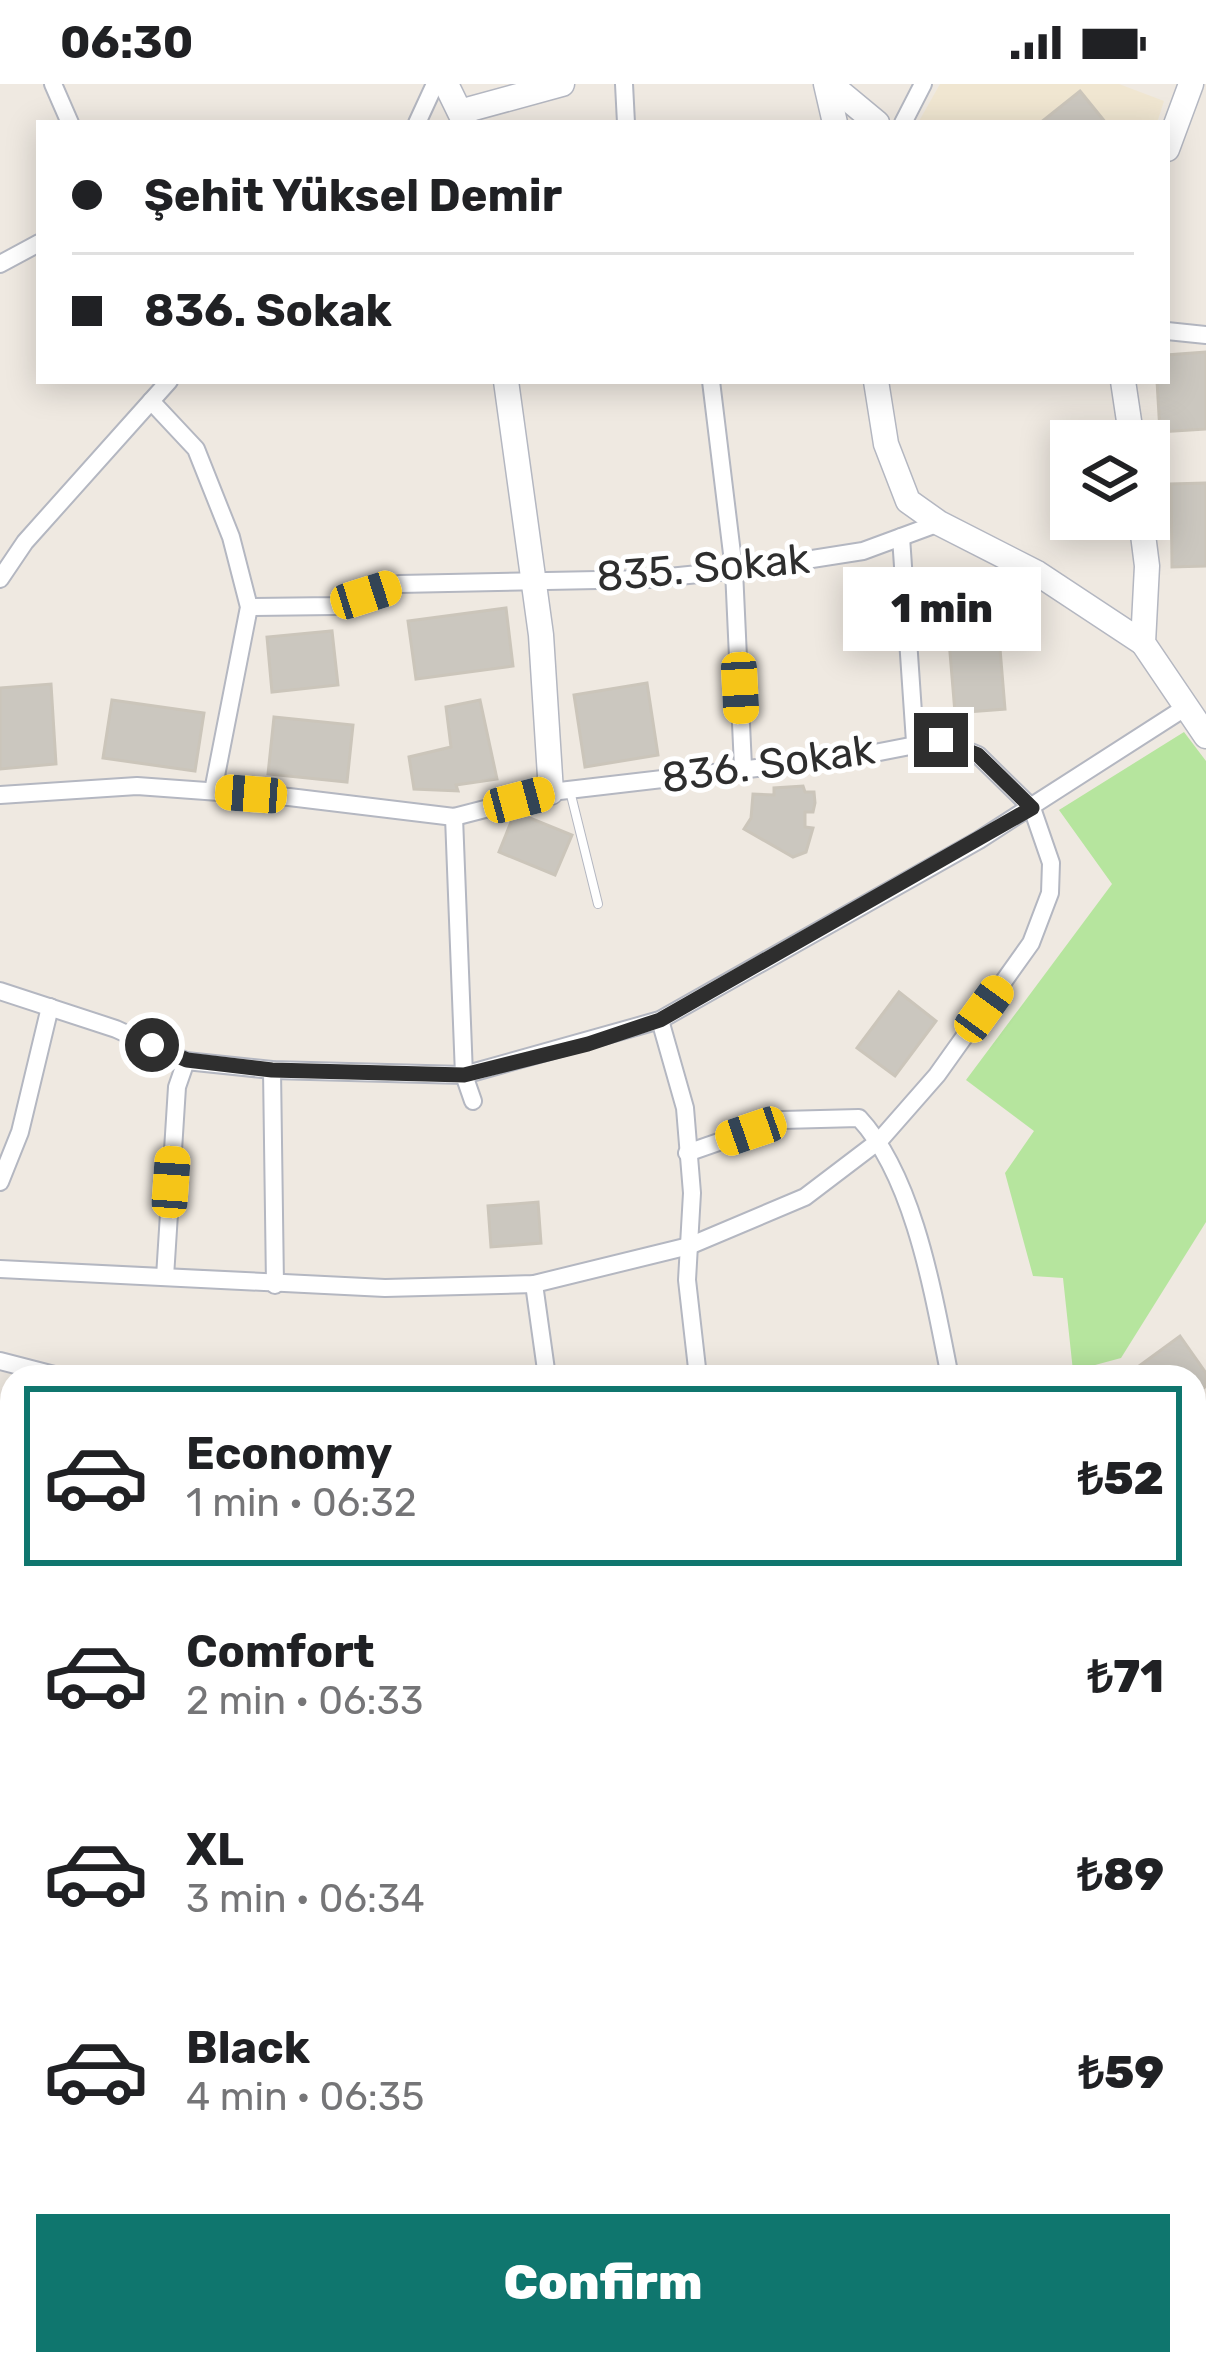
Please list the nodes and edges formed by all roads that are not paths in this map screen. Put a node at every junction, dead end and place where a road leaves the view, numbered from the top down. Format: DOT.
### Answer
graph roads {
  1 [pos="53,84"];
  2 [pos="435,84"];
  3 [pos="446,84"];
  4 [pos="562,84"];
  5 [pos="624,84"];
  6 [pos="828,84"];
  7 [pos="922,84"];
  8 [pos="1191,84"];
  9 [pos="464,117"];
  10 [pos="69,120"];
  11 [pos="419,120"];
  12 [pos="626,120"];
  13 [pos="834,120"];
  14 [pos="873,120"];
  15 [pos="904,120"];
  16 [pos="1170,141"];
  17 [pos="36,245"];
  18 [pos="0,264"];
  19 [pos="1170,331"];
  20 [pos="1206,335"];
  21 [pos="166,384"];
  22 [pos="506,384"];
  23 [pos="711,384"];
  24 [pos="876,384"];
  25 [pos="1124,384"];
  26 [pos="151,401"];
  27 [pos="1129,420"];
  28 [pos="939,523"];
  29 [pos="901,537"];
  30 [pos="1144,540"];
  31 [pos="734,570"];
  32 [pos="0,579"];
  33 [pos="534,580"];
  34 [pos="249,607"];
  35 [pos="1143,643"];
  36 [pos="1183,709"];
  37 [pos="1206,736"];
  38 [pos="915,742"];
  39 [pos="743,767"];
  40 [pos="213,791"];
  41 [pos="560,791"];
  42 [pos="0,795"];
  43 [pos="1032,808"];
  44 [pos="454,818"];
  45 [pos="598,904"];
  46 [pos="0,991"];
  47 [pos="50,1007"];
  48 [pos="660,1020"];
  49 [pos="187,1060"];
  50 [pos="272,1070"];
  51 [pos="464,1075"];
  52 [pos="473,1101"];
  53 [pos="880,1141"];
  54 [pos="687,1153"];
  55 [pos="0,1182"];
  56 [pos="689,1246"];
  57 [pos="0,1269"];
  58 [pos="165,1277"];
  59 [pos="534,1284"];
  60 [pos="275,1285"];
  61 [pos="546,1365"];
  62 [pos="697,1365"];
  63 [pos="950,1365"];
  1 -- 10 [label="street"];
  2 -- 11 [label="street"];
  3 -- 9 [label="street"];
  4 -- 9 [label="street"];
  5 -- 12 [label="street"];
  6 -- 13 [label="street"];
  6 -- 14 [label="street"];
  7 -- 15 [label="street"];
  8 -- 16 [label="street"];
  17 -- 18 [label="street"];
  19 -- 20 [label="street"];
  21 -- 26 [label="street"];
  22 -- 33 [label="street"];
  23 -- 31 [label="street"];
  24 -- 28 [label="street"];
  25 -- 27 [label="street"];
  26 -- 32 [label="street"];
  26 -- 34 [label="street"];
  28 -- 29 [label="street, 835. Sokak"];
  28 -- 35 [label="street"];
  29 -- 31 [label="street, 835. Sokak"];
  29 -- 38 [label="street"];
  30 -- 35 [label="street"];
  31 -- 33 [label="street, 835. Sokak"];
  31 -- 39 [label="street"];
  33 -- 34 [label="street, 835. Sokak"];
  33 -- 41 [label="street"];
  34 -- 40 [label="street"];
  35 -- 36 [label="street"];
  36 -- 37 [label="street"];
  36 -- 43 [label="street"];
  38 -- 39 [label="street, 836. Sokak"];
  38 -- 43 [label="street, 836. Sokak"];
  39 -- 41 [label="street, 836. Sokak"];
  40 -- 42 [label="street"];
  40 -- 44 [label="street"];
  41 -- 44 [label="street, 836. Sokak"];
  41 -- 45 [label="lane"];
  43 -- 48 [label="street"];
  43 -- 53 [label="street"];
  44 -- 51 [label="street"];
  46 -- 47 [label="street"];
  47 -- 49 [label="street"];
  47 -- 55 [label="street"];
  48 -- 51 [label="street"];
  48 -- 54 [label="street"];
  49 -- 50 [label="street"];
  49 -- 58 [label="street"];
  50 -- 51 [label="street"];
  50 -- 60 [label="street"];
  51 -- 52 [label="street"];
  53 -- 54 [label="street"];
  53 -- 56 [label="street"];
  53 -- 63 [label="street"];
  54 -- 56 [label="street"];
  56 -- 59 [label="street"];
  56 -- 62 [label="street"];
  57 -- 58 [label="street"];
  58 -- 60 [label="street"];
  59 -- 60 [label="street"];
  59 -- 61 [label="street"];
}
